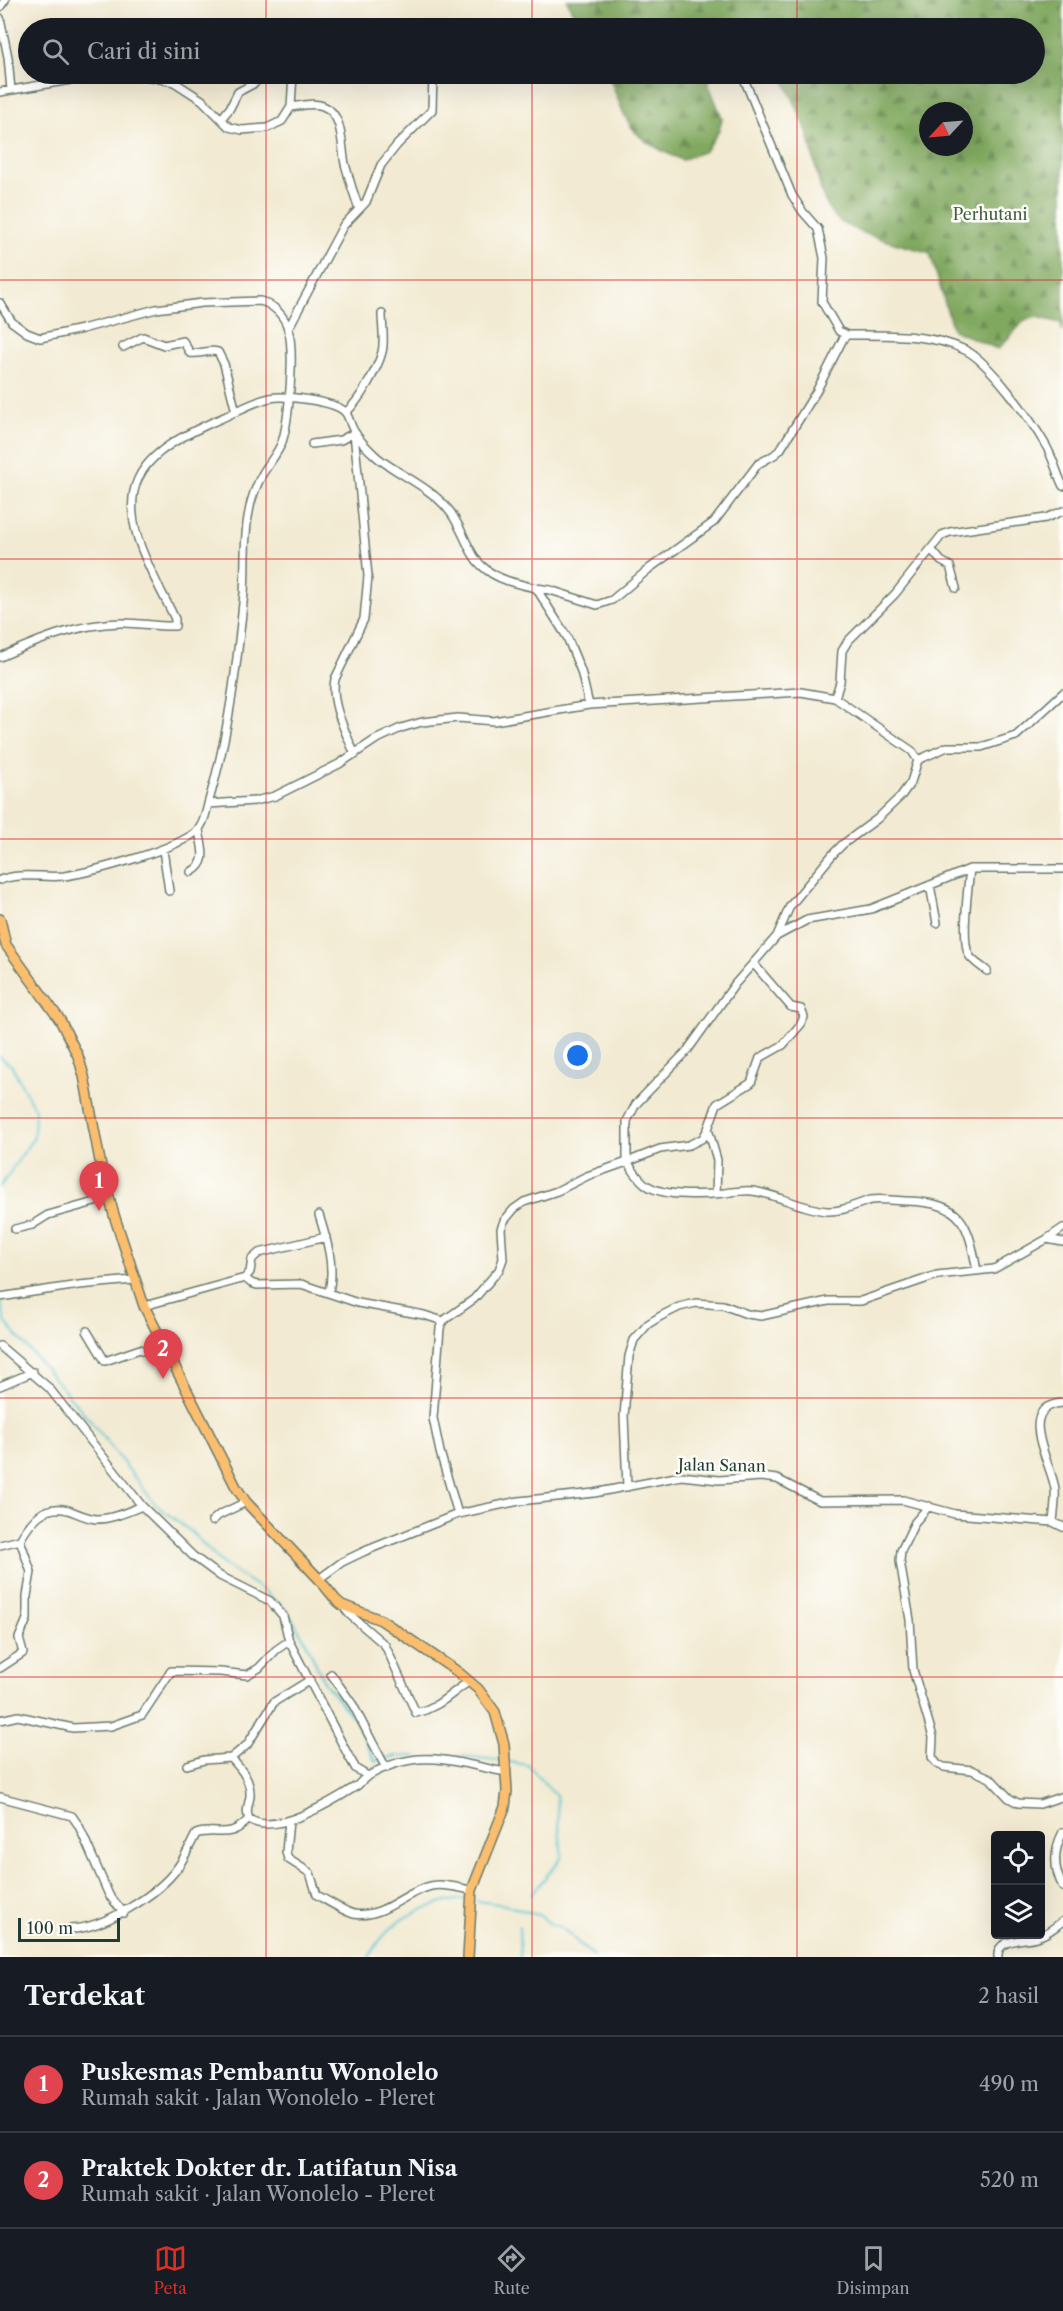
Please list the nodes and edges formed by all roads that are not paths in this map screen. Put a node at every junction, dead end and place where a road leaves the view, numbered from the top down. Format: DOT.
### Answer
graph roads {
  1 [pos="5,0"];
  2 [pos="0,7"];
  3 [pos="0,18"];
  4 [pos="47,84"];
  5 [pos="177,84"];
  6 [pos="253,84"];
  7 [pos="292,84"];
  8 [pos="433,84"];
  9 [pos="746,84"];
  10 [pos="11,90"];
  11 [pos="0,92"];
  12 [pos="291,108"];
  13 [pos="221,119"];
  14 [pos="358,209"];
  15 [pos="0,303"];
  16 [pos="382,314"];
  17 [pos="288,329"];
  18 [pos="847,335"];
  19 [pos="123,346"];
  20 [pos="289,398"];
  21 [pos="236,412"];
  22 [pos="346,412"];
  23 [pos="354,433"];
  24 [pos="312,444"];
  25 [pos="1063,486"];
  26 [pos="1063,511"];
  27 [pos="931,549"];
  28 [pos="536,588"];
  29 [pos="956,588"];
  30 [pos="0,657"];
  31 [pos="1063,693"];
  32 [pos="835,698"];
  33 [pos="589,705"];
  34 [pos="355,755"];
  35 [pos="918,760"];
  36 [pos="208,804"];
  37 [pos="199,829"];
  38 [pos="163,850"];
  39 [pos="970,869"];
  40 [pos="1063,869"];
  41 [pos="190,872"];
  42 [pos="0,880"];
  43 [pos="930,885"];
  44 [pos="169,891"];
  45 [pos="0,919"];
  46 [pos="937,923"];
  47 [pos="777,936"];
  48 [pos="3,945"];
  49 [pos="753,963"];
  50 [pos="987,971"];
  51 [pos="708,1129"];
  52 [pos="627,1162"];
  53 [pos="716,1194"];
  54 [pos="109,1198"];
  55 [pos="319,1215"];
  56 [pos="1063,1228"];
  57 [pos="15,1229"];
  58 [pos="326,1237"];
  59 [pos="1047,1239"];
  60 [pos="1063,1242"];
  61 [pos="977,1271"];
  62 [pos="245,1278"];
  63 [pos="134,1280"];
  64 [pos="329,1292"];
  65 [pos="3,1298"];
  66 [pos="144,1306"];
  67 [pos="443,1321"];
  68 [pos="87,1331"];
  69 [pos="0,1346"];
  70 [pos="167,1355"];
  71 [pos="33,1372"];
  72 [pos="0,1386"];
  73 [pos="1063,1403"];
  74 [pos="627,1487"];
  75 [pos="246,1502"];
  76 [pos="142,1506"];
  77 [pos="929,1506"];
  78 [pos="458,1514"];
  79 [pos="212,1521"];
  80 [pos="1053,1522"];
  81 [pos="1063,1527"];
  82 [pos="20,1540"];
  83 [pos="0,1545"];
  84 [pos="319,1579"];
  85 [pos="342,1605"];
  86 [pos="289,1641"];
  87 [pos="0,1668"];
  88 [pos="331,1674"];
  89 [pos="310,1680"];
  90 [pos="470,1681"];
  91 [pos="0,1720"];
  92 [pos="231,1758"];
  93 [pos="187,1765"];
  94 [pos="386,1766"];
  95 [pos="506,1770"];
  96 [pos="368,1776"];
  97 [pos="1063,1796"];
  98 [pos="0,1797"];
  99 [pos="249,1819"];
  100 [pos="289,1821"];
  101 [pos="1063,1832"];
  102 [pos="1063,1887"];
  103 [pos="472,1890"];
  104 [pos="124,1912"];
  105 [pos="1063,1922"];
  106 [pos="70,1929"];
  107 [pos="468,1957"];
  108 [pos="998,1957"];
  1 -- 2 [label="street"];
  3 -- 10 [label="street"];
  4 -- 10 [label="street"];
  5 -- 13 [label="street"];
  6 -- 13 [label="street"];
  7 -- 12 [label="street"];
  8 -- 14 [label="street"];
  9 -- 18 [label="street"];
  10 -- 11 [label="street"];
  12 -- 13 [label="street"];
  12 -- 14 [label="street"];
  14 -- 17 [label="street"];
  15 -- 17 [label="street"];
  16 -- 22 [label="street"];
  17 -- 20 [label="street"];
  18 -- 25 [label="street"];
  18 -- 28 [label="street"];
  19 -- 21 [label="street"];
  20 -- 21 [label="street"];
  20 -- 22 [label="street"];
  20 -- 36 [label="street"];
  21 -- 30 [label="street"];
  22 -- 23 [label="street"];
  23 -- 24 [label="street"];
  23 -- 28 [label="street"];
  23 -- 34 [label="street"];
  26 -- 27 [label="street"];
  27 -- 29 [label="street"];
  27 -- 32 [label="street"];
  28 -- 33 [label="street"];
  31 -- 35 [label="street"];
  32 -- 33 [label="street"];
  32 -- 35 [label="street"];
  33 -- 34 [label="street"];
  34 -- 36 [label="street"];
  35 -- 47 [label="street"];
  36 -- 37 [label="street"];
  37 -- 38 [label="street"];
  37 -- 41 [label="street"];
  38 -- 42 [label="street"];
  38 -- 44 [label="street"];
  39 -- 40 [label="street"];
  39 -- 43 [label="street"];
  39 -- 50 [label="street"];
  43 -- 46 [label="street"];
  43 -- 47 [label="street"];
  45 -- 48 [label="main road"];
  47 -- 49 [label="street"];
  48 -- 54 [label="main road"];
  49 -- 51 [label="street"];
  49 -- 52 [label="street"];
  51 -- 52 [label="street"];
  51 -- 53 [label="street"];
  52 -- 53 [label="street"];
  52 -- 67 [label="street"];
  53 -- 61 [label="street"];
  54 -- 57 [label="street"];
  54 -- 63 [label="main road"];
  55 -- 58 [label="street"];
  56 -- 59 [label="street"];
  58 -- 62 [label="street"];
  58 -- 64 [label="street"];
  59 -- 60 [label="street"];
  59 -- 61 [label="street"];
  61 -- 74 [label="street"];
  62 -- 64 [label="street"];
  62 -- 66 [label="street"];
  63 -- 65 [label="street"];
  63 -- 66 [label="main road"];
  64 -- 67 [label="street"];
  66 -- 70 [label="main road"];
  67 -- 78 [label="street"];
  68 -- 70 [label="street"];
  69 -- 71 [label="street"];
  70 -- 75 [label="main road"];
  71 -- 72 [label="street"];
  71 -- 76 [label="street"];
  73 -- 80 [label="street"];
  74 -- 77 [label="street, Jalan Sanan"];
  74 -- 78 [label="street, Jalan Sanan"];
  75 -- 79 [label="street"];
  75 -- 84 [label="main road"];
  76 -- 82 [label="street"];
  76 -- 86 [label="street"];
  77 -- 80 [label="street, Jalan Sanan"];
  77 -- 97 [label="street"];
  78 -- 84 [label="street, Jalan Sanan"];
  80 -- 81 [label="street, Jalan Sanan"];
  82 -- 83 [label="street"];
  82 -- 87 [label="street"];
  84 -- 85 [label="main road"];
  85 -- 90 [label="main road"];
  85 -- 90 [label="street"];
  86 -- 89 [label="street"];
  86 -- 91 [label="street"];
  88 -- 94 [label="street"];
  89 -- 92 [label="street"];
  89 -- 96 [label="street"];
  90 -- 95 [label="main road"];
  92 -- 93 [label="street"];
  92 -- 99 [label="street"];
  94 -- 95 [label="street"];
  94 -- 96 [label="street"];
  95 -- 103 [label="main road"];
  96 -- 100 [label="street"];
  98 -- 104 [label="street"];
  99 -- 100 [label="street"];
  99 -- 104 [label="street"];
  100 -- 103 [label="street"];
  101 -- 102 [label="street"];
  103 -- 107 [label="main road"];
  104 -- 106 [label="street"];
  105 -- 108 [label="street"];
}
